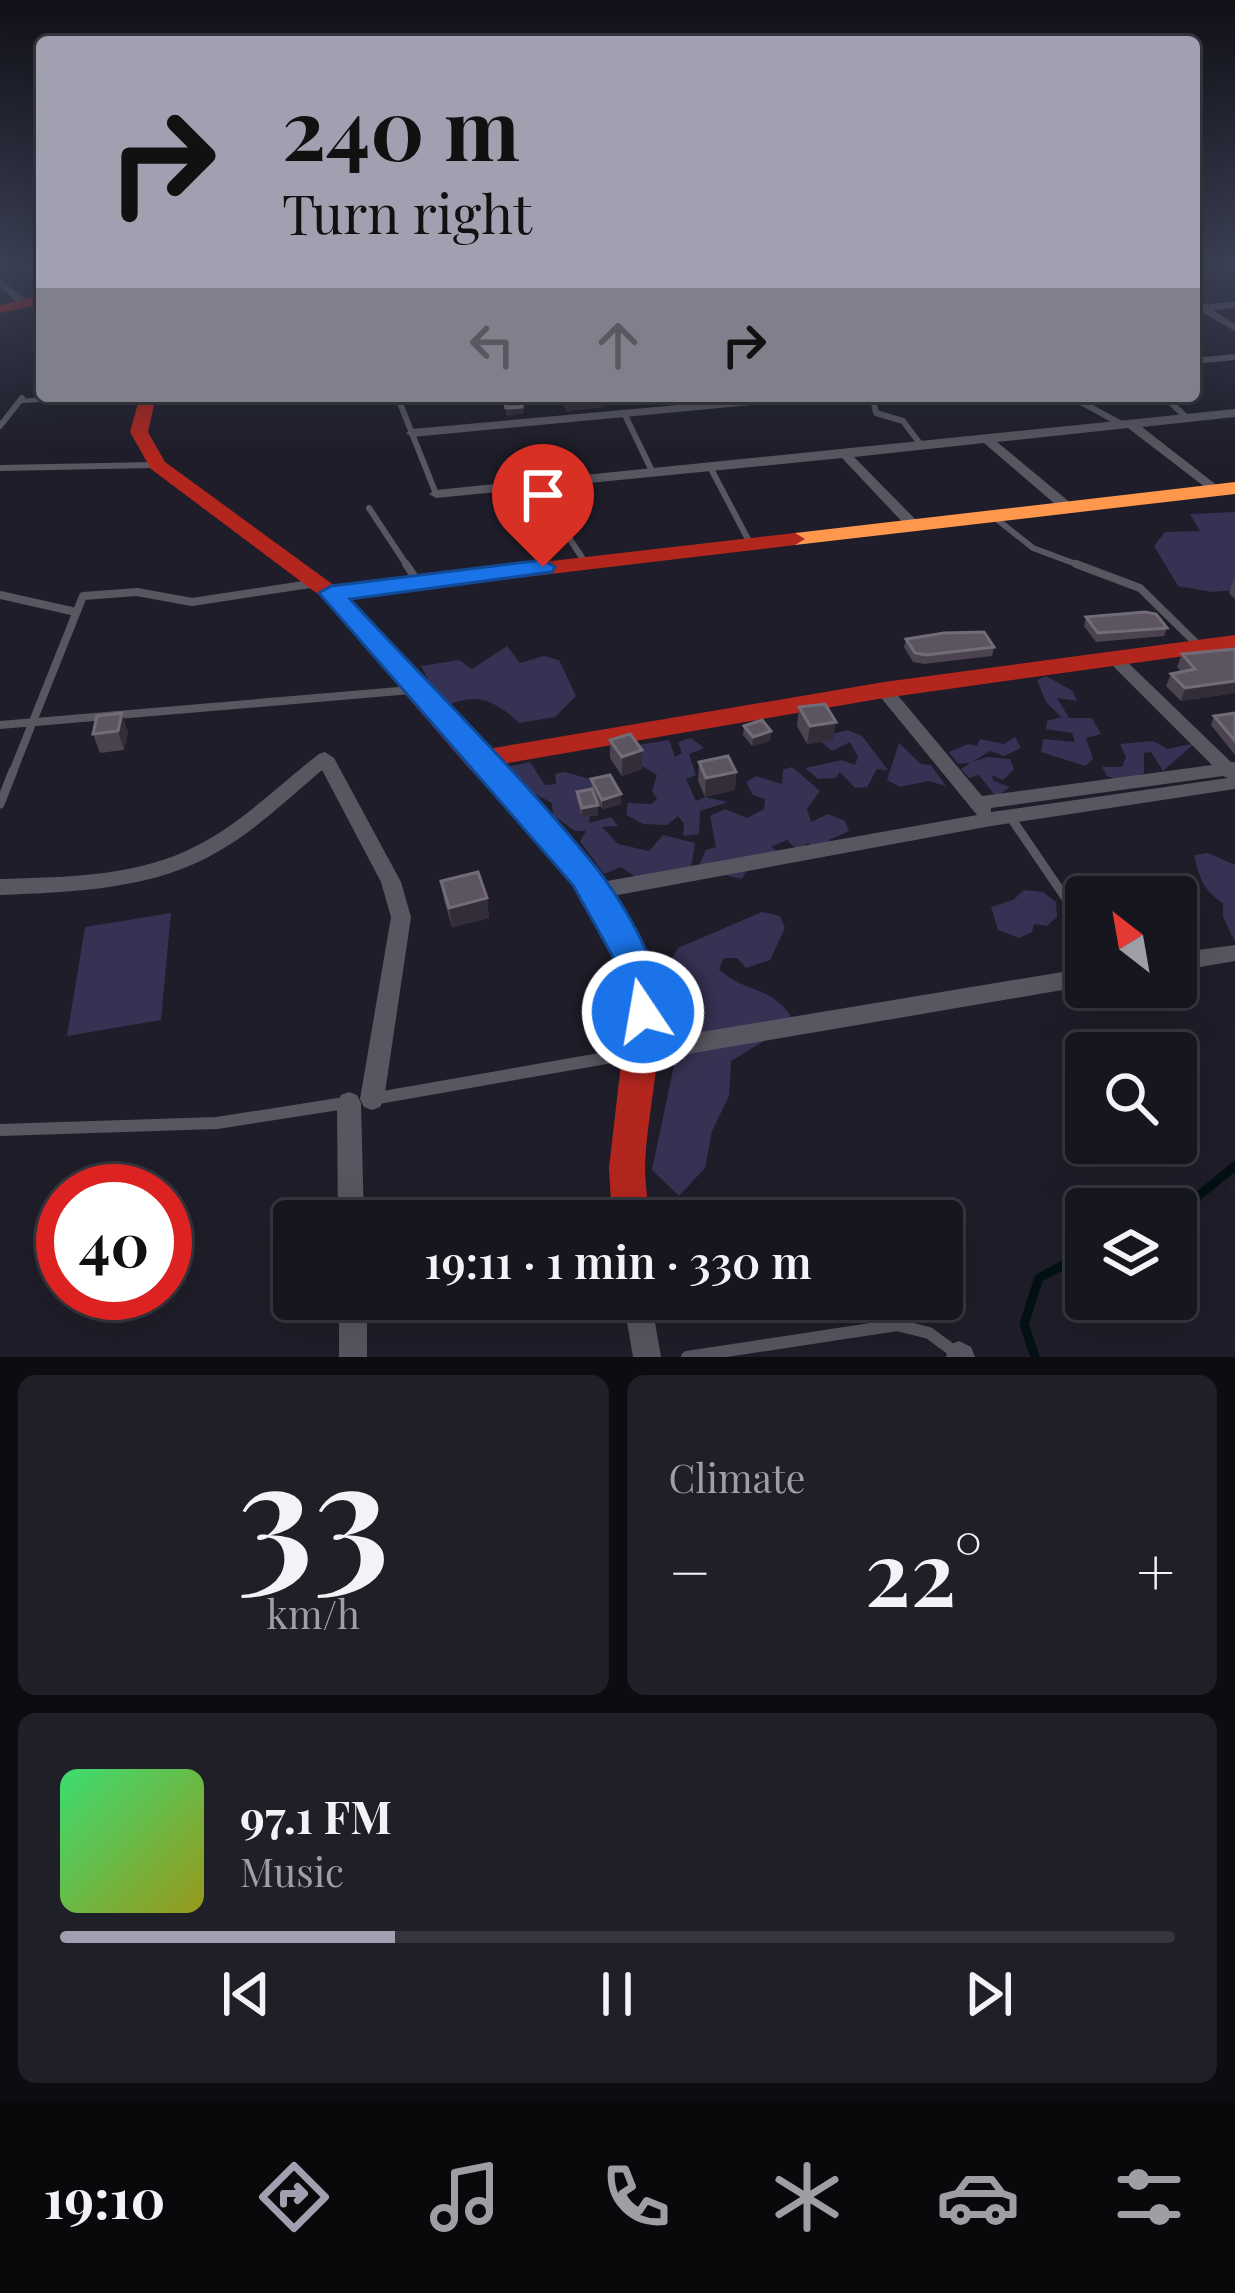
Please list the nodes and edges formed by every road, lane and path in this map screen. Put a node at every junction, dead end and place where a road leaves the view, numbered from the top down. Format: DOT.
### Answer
graph roads {
  1 [pos="1235,357"];
  2 [pos="1200,361"];
  3 [pos="36,398"];
  4 [pos="146,402"];
  5 [pos="399,402"];
  6 [pos="619,402"];
  7 [pos="748,402"];
  8 [pos="873,402"];
  9 [pos="1079,402"];
  10 [pos="1170,402"];
  11 [pos="625,413"];
  12 [pos="1235,413"];
  13 [pos="1189,418"];
  14 [pos="1128,425"];
  15 [pos="0,426"];
  16 [pos="412,433"];
  17 [pos="988,441"];
  18 [pos="923,448"];
  19 [pos="847,457"];
  20 [pos="158,465"];
  21 [pos="709,466"];
  22 [pos="0,468"];
  23 [pos="652,471"];
  24 [pos="534,484"];
  25 [pos="1225,489"];
  26 [pos="436,494"];
  27 [pos="1067,507"];
  28 [pos="369,508"];
  29 [pos="993,516"];
  30 [pos="913,525"];
  31 [pos="749,543"];
  32 [pos="585,562"];
  33 [pos="418,583"];
  34 [pos="325,588"];
  35 [pos="0,595"];
  36 [pos="76,612"];
  37 [pos="1235,642"];
  38 [pos="1200,647"];
  39 [pos="1114,658"];
  40 [pos="416,690"];
  41 [pos="884,690"];
  42 [pos="33,724"];
  43 [pos="0,725"];
  44 [pos="476,760"];
  45 [pos="1233,774"];
  46 [pos="0,804"];
  47 [pos="993,813"];
  48 [pos="0,887"];
  49 [pos="596,891"];
  50 [pos="1065,902"];
  51 [pos="1235,953"];
  52 [pos="1197,959"];
  53 [pos="1065,981"];
  54 [pos="640,1052"];
  55 [pos="360,1101"];
  56 [pos="0,1130"];
  57 [pos="353,1200"];
  58 [pos="629,1200"];
  59 [pos="352,1320"];
  60 [pos="641,1320"];
  61 [pos="960,1356"];
  62 [pos="353,1357"];
  63 [pos="647,1357"];
  64 [pos="686,1357"];
  1 -- 2 [label="street"];
  3 -- 15 [label="lane"];
  4 -- 20 [label="street"];
  5 -- 16 [label="lane"];
  6 -- 11 [label="street"];
  7 -- 11 [label="street"];
  8 -- 18 [label="lane"];
  9 -- 14 [label="lane"];
  10 -- 13 [label="lane"];
  11 -- 16 [label="street"];
  11 -- 23 [label="lane"];
  12 -- 13 [label="street"];
  13 -- 14 [label="street"];
  14 -- 17 [label="street"];
  14 -- 25 [label="street"];
  16 -- 26 [label="lane"];
  17 -- 18 [label="street"];
  17 -- 27 [label="street"];
  18 -- 19 [label="street"];
  19 -- 21 [label="street"];
  19 -- 30 [label="street"];
  20 -- 22 [label="lane"];
  20 -- 34 [label="street"];
  21 -- 23 [label="street"];
  21 -- 31 [label="lane"];
  23 -- 24 [label="street"];
  24 -- 26 [label="street"];
  24 -- 32 [label="lane"];
  25 -- 27 [label="street"];
  27 -- 29 [label="street"];
  28 -- 33 [label="lane"];
  29 -- 30 [label="street"];
  29 -- 38 [label="lane"];
  30 -- 31 [label="street"];
  31 -- 32 [label="street"];
  32 -- 33 [label="street"];
  33 -- 34 [label="street"];
  34 -- 36 [label="lane"];
  34 -- 40 [label="street"];
  35 -- 36 [label="lane"];
  36 -- 42 [label="lane"];
  37 -- 38 [label="street"];
  38 -- 39 [label="street"];
  39 -- 41 [label="street"];
  39 -- 45 [label="street"];
  40 -- 42 [label="lane"];
  40 -- 44 [label="street"];
  41 -- 44 [label="street"];
  41 -- 47 [label="street"];
  42 -- 43 [label="lane"];
  42 -- 46 [label="lane"];
  44 -- 49 [label="street"];
  45 -- 47 [label="street"];
  45 -- 47 [label="street"];
  47 -- 49 [label="street"];
  47 -- 50 [label="lane"];
  48 -- 55 [label="street"];
  49 -- 54 [label="street"];
  51 -- 52 [label="street"];
  53 -- 54 [label="street"];
  54 -- 55 [label="lane"];
  54 -- 58 [label="street"];
  55 -- 56 [label="lane"];
  55 -- 57 [label="street"];
  59 -- 62 [label="street"];
  60 -- 63 [label="street"];
  61 -- 64 [label="lane"];
}
